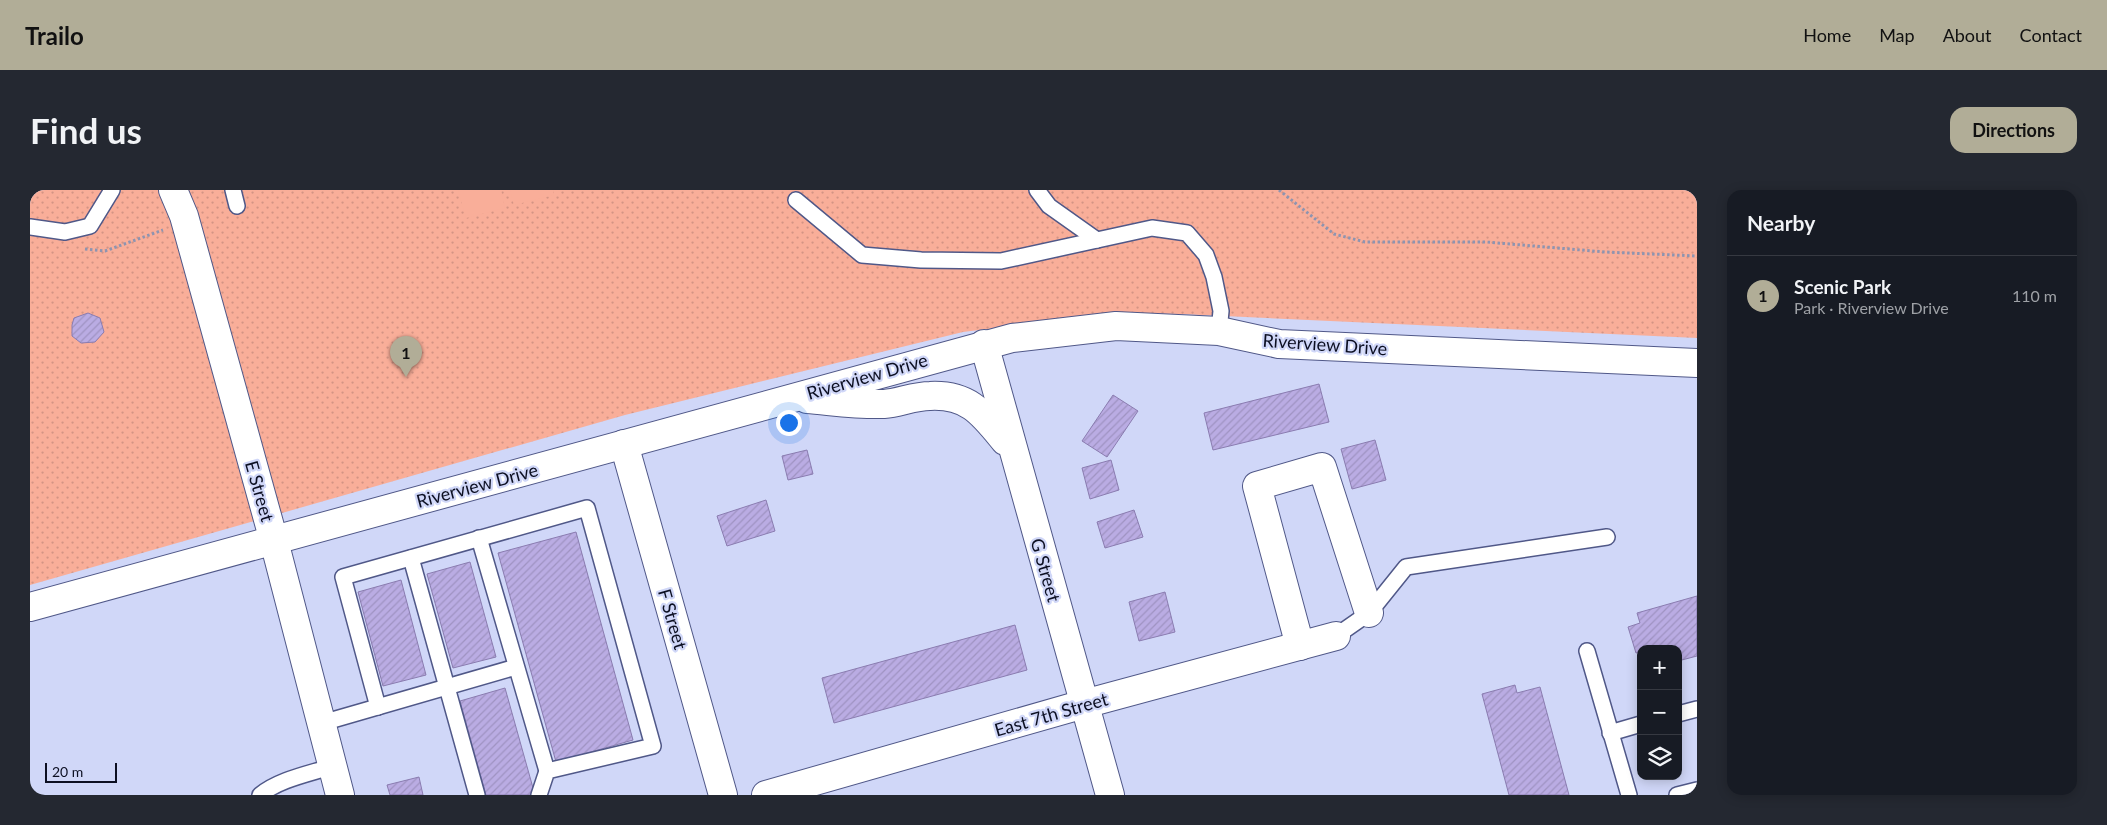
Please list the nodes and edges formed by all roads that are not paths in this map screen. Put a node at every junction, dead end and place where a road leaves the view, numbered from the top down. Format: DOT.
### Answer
graph roads {
  1 [pos="112,190"];
  2 [pos="173,190"];
  3 [pos="233,190"];
  4 [pos="1037,190"];
  5 [pos="796,200"];
  6 [pos="237,206"];
  7 [pos="30,227"];
  8 [pos="1097,240"];
  9 [pos="1219,331"];
  10 [pos="984,344"];
  11 [pos="1697,363"];
  12 [pos="793,397"];
  13 [pos="624,444"];
  14 [pos="1013,452"];
  15 [pos="1607,537"];
  16 [pos="480,538"];
  17 [pos="274,541"];
  18 [pos="411,558"];
  19 [pos="30,607"];
  20 [pos="1369,613"];
  21 [pos="1336,636"];
  22 [pos="1300,646"];
  23 [pos="1587,651"];
  24 [pos="516,667"];
  25 [pos="446,687"];
  26 [pos="1084,704"];
  27 [pos="378,707"];
  28 [pos="1697,709"];
  29 [pos="1682,713"];
  30 [pos="322,723"];
  31 [pos="1637,725"];
  32 [pos="1610,733"];
  33 [pos="333,766"];
  34 [pos="547,772"];
  35 [pos="1697,790"];
  36 [pos="260,795"];
  37 [pos="340,795"];
  38 [pos="477,795"];
  39 [pos="539,795"];
  40 [pos="723,795"];
  41 [pos="766,795"];
  42 [pos="1110,795"];
  43 [pos="1629,795"];
  44 [pos="1677,795"];
  1 -- 7 [label="lane"];
  2 -- 17 [label="main road, E Street"];
  3 -- 6 [label="lane"];
  4 -- 8 [label="lane"];
  5 -- 8 [label="lane"];
  8 -- 9 [label="lane"];
  9 -- 10 [label="main road, Riverview Drive"];
  9 -- 11 [label="main road, Riverview Drive"];
  10 -- 12 [label="main road, Riverview Drive"];
  10 -- 14 [label="main road, G Street"];
  12 -- 13 [label="main road, Riverview Drive"];
  12 -- 14 [label="main road"];
  13 -- 17 [label="main road, Riverview Drive"];
  13 -- 40 [label="main road, F Street"];
  14 -- 26 [label="main road, G Street"];
  15 -- 20 [label="lane"];
  16 -- 18 [label="lane"];
  16 -- 24 [label="lane"];
  16 -- 34 [label="lane"];
  17 -- 19 [label="main road, Riverview Drive"];
  17 -- 30 [label="main road, E Street"];
  18 -- 25 [label="lane"];
  18 -- 27 [label="lane"];
  20 -- 21 [label="lane"];
  20 -- 22 [label="main road"];
  21 -- 22 [label="main road, East 7th Street"];
  22 -- 26 [label="main road, East 7th Street"];
  23 -- 32 [label="lane"];
  24 -- 25 [label="lane"];
  24 -- 34 [label="lane"];
  25 -- 27 [label="lane"];
  25 -- 38 [label="lane"];
  26 -- 41 [label="main road, East 7th Street"];
  26 -- 42 [label="main road, G Street"];
  27 -- 30 [label="lane"];
  28 -- 29 [label="lane"];
  30 -- 33 [label="main road, E Street"];
  31 -- 32 [label="lane"];
  32 -- 43 [label="lane"];
  33 -- 36 [label="lane"];
  33 -- 37 [label="main road, E Street"];
  34 -- 39 [label="lane"];
  35 -- 44 [label="lane"];
}
